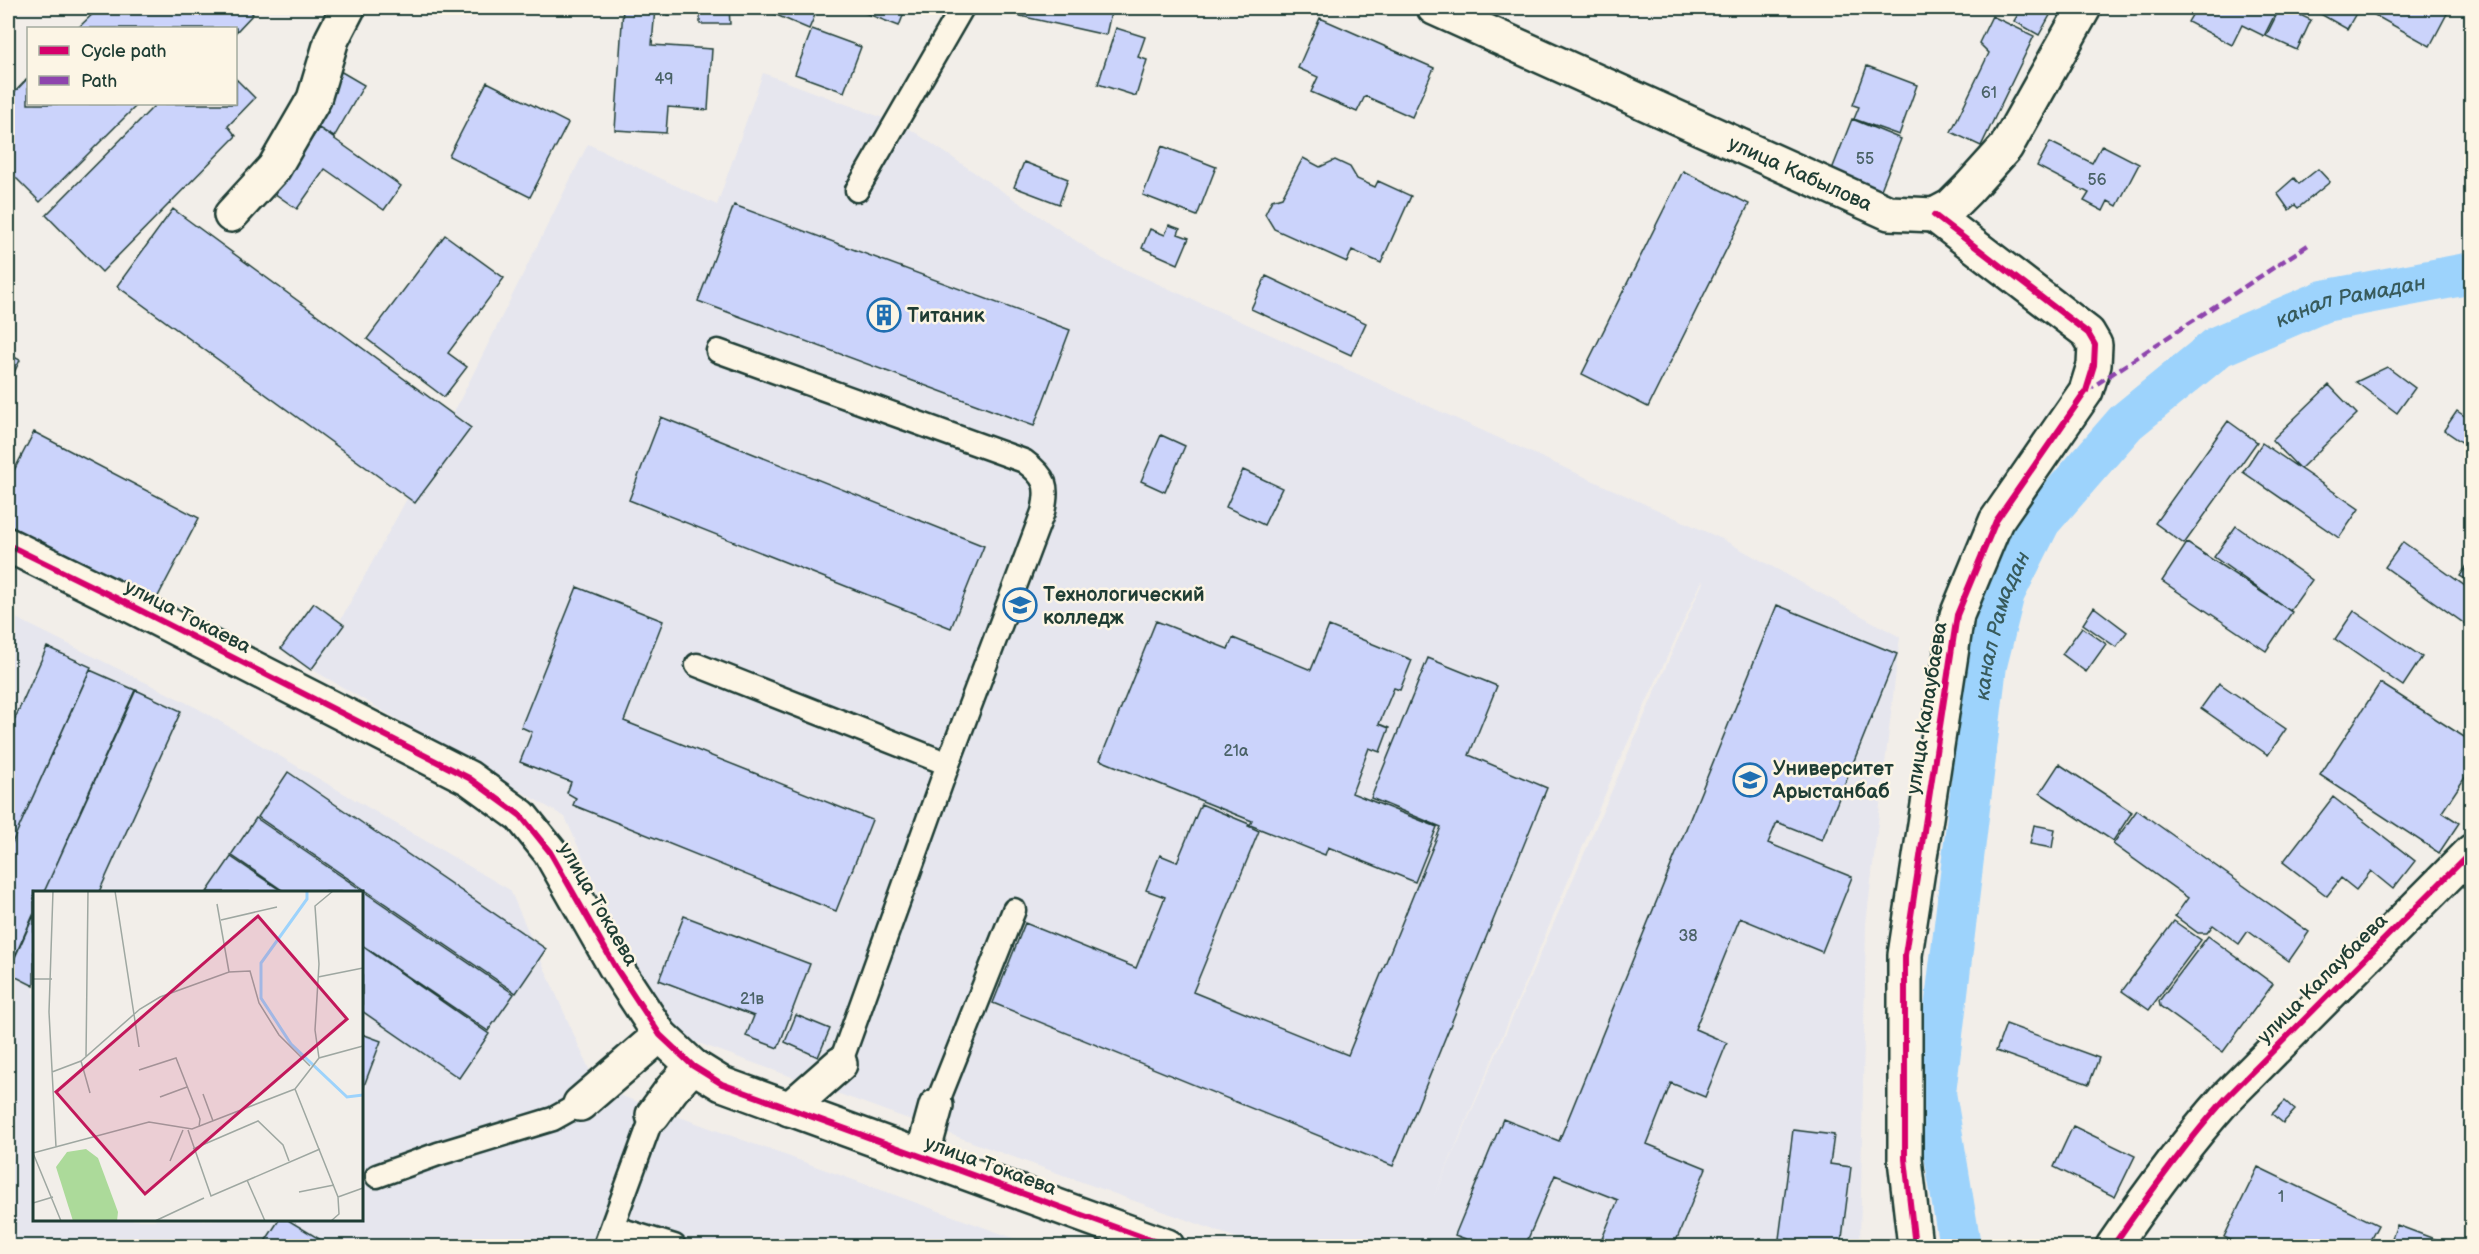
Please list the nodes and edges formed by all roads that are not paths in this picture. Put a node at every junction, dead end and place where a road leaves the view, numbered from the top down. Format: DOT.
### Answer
graph roads {
  1 [pos="348,8"];
  2 [pos="962,8"];
  3 [pos="1434,8"];
  4 [pos="2084,8"];
  5 [pos="856,190"];
  6 [pos="231,215"];
  7 [pos="1934,215"];
  8 [pos="718,351"];
  9 [pos="8,545"];
  10 [pos="697,665"];
  11 [pos="948,764"];
  12 [pos="2472,851"];
  13 [pos="1014,910"];
  14 [pos="660,1035"];
  15 [pos="840,1064"];
  16 [pos="693,1066"];
  17 [pos="580,1104"];
  18 [pos="936,1106"];
  19 [pos="789,1108"];
  20 [pos="653,1115"];
  21 [pos="922,1157"];
  22 [pos="377,1176"];
  23 [pos="608,1237"];
  24 [pos="674,1246"];
  25 [pos="1167,1246"];
  26 [pos="1916,1246"];
  27 [pos="2113,1246"];
  1 -- 6 [label="street"];
  2 -- 5 [label="lane"];
  3 -- 7 [label="street, улица Кабылова"];
  4 -- 7 [label="street"];
  7 -- 26 [label="street, улица Калаубаева"];
  8 -- 11 [label="lane"];
  9 -- 14 [label="street, улица Токаева"];
  10 -- 11 [label="lane"];
  11 -- 15 [label="lane"];
  12 -- 27 [label="street, улица Калаубаева"];
  13 -- 18 [label="lane"];
  14 -- 16 [label="street, улица Токаева"];
  14 -- 17 [label="street"];
  15 -- 19 [label="street"];
  16 -- 19 [label="street, улица Токаева"];
  16 -- 20 [label="street"];
  17 -- 22 [label="lane"];
  18 -- 21 [label="street"];
  19 -- 21 [label="street, улица Токаева"];
  20 -- 23 [label="lane"];
  21 -- 25 [label="street, улица Токаева"];
  23 -- 24 [label="lane"];
}
